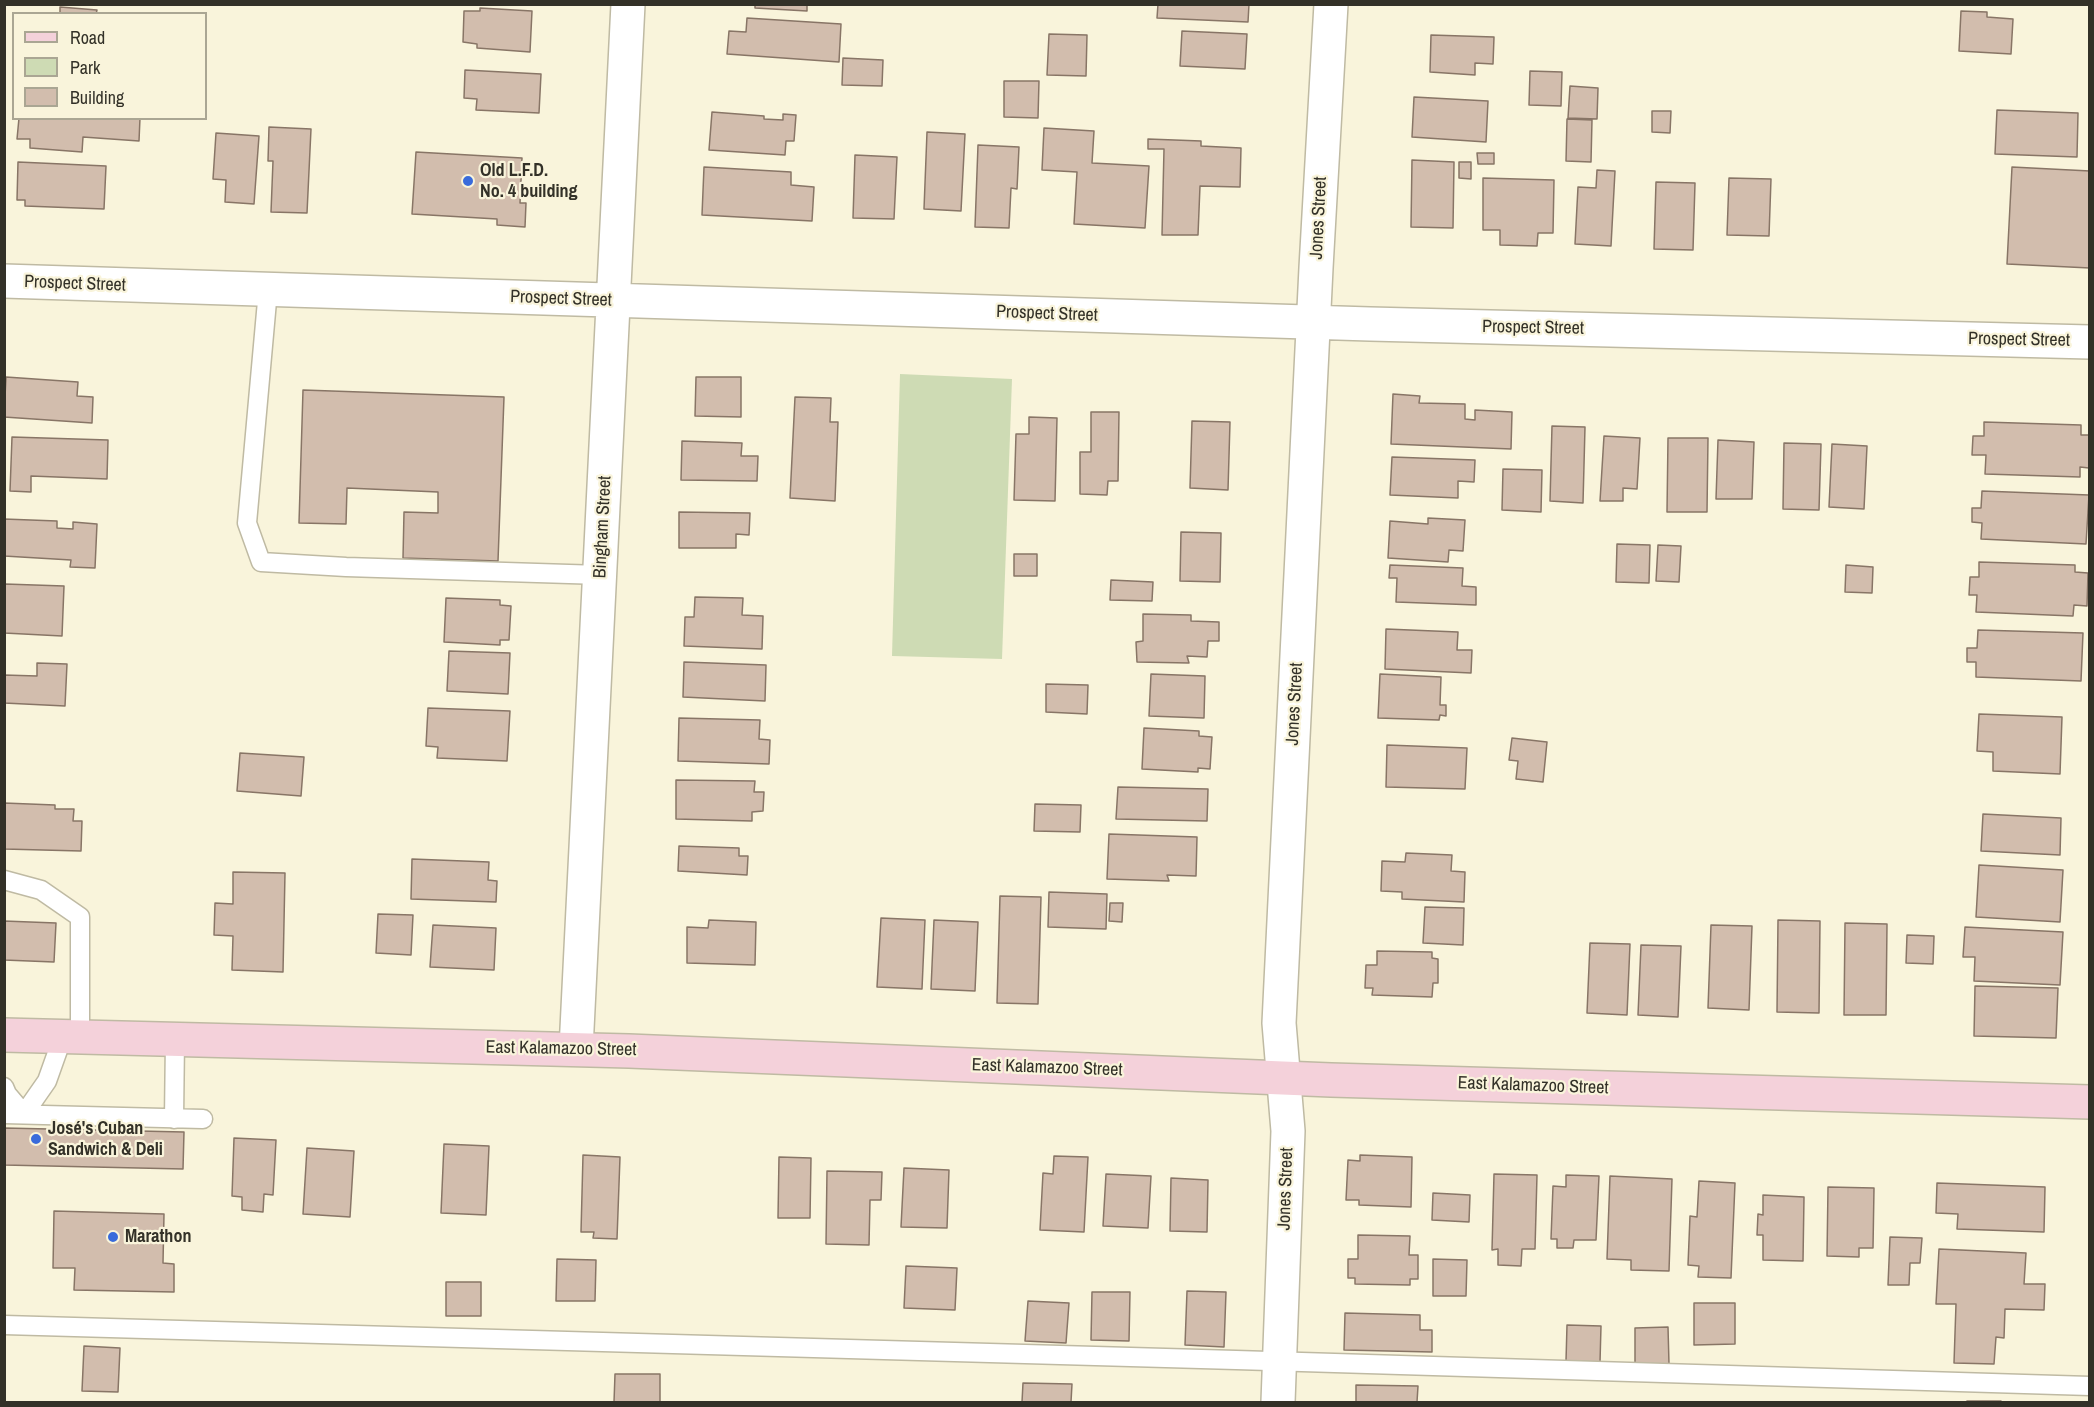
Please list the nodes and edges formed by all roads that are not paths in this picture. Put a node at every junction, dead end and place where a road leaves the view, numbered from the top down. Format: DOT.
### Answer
graph roads {
  1 [pos="628,4"];
  2 [pos="1331,4"];
  3 [pos="4,281"];
  4 [pos="268,290"];
  5 [pos="614,301"];
  6 [pos="1314,322"];
  7 [pos="2090,342"];
  8 [pos="601,575"];
  9 [pos="4,880"];
  10 [pos="4,1035"];
  11 [pos="71,1036"];
  12 [pos="174,1039"];
  13 [pos="576,1049"];
  14 [pos="1283,1077"];
  15 [pos="4,1087"];
  16 [pos="2090,1102"];
  17 [pos="4,1114"];
  18 [pos="24,1114"];
  19 [pos="174,1119"];
  20 [pos="203,1119"];
  21 [pos="4,1325"];
  22 [pos="1280,1361"];
  23 [pos="2090,1386"];
  24 [pos="1278,1402"];
  1 -- 5 [label="street, Bingham Street"];
  2 -- 6 [label="street, Jones Street"];
  3 -- 4 [label="street, Prospect Street"];
  4 -- 5 [label="street, Prospect Street"];
  4 -- 8 [label="lane"];
  5 -- 6 [label="street, Prospect Street"];
  5 -- 8 [label="street, Bingham Street"];
  6 -- 7 [label="street, Prospect Street"];
  6 -- 14 [label="street, Jones Street"];
  8 -- 13 [label="street, Bingham Street"];
  9 -- 11 [label="lane"];
  10 -- 11 [label="street, East Kalamazoo Street"];
  11 -- 12 [label="street, East Kalamazoo Street"];
  11 -- 18 [label="lane"];
  12 -- 13 [label="street, East Kalamazoo Street"];
  12 -- 19 [label="lane"];
  13 -- 14 [label="street, East Kalamazoo Street"];
  14 -- 16 [label="street, East Kalamazoo Street"];
  14 -- 22 [label="street, Jones Street"];
  15 -- 18 [label="lane"];
  17 -- 18 [label="lane"];
  18 -- 19 [label="lane"];
  19 -- 20 [label="lane"];
  21 -- 22 [label="lane"];
  22 -- 23 [label="lane"];
  22 -- 24 [label="street, Jones Street"];
}
